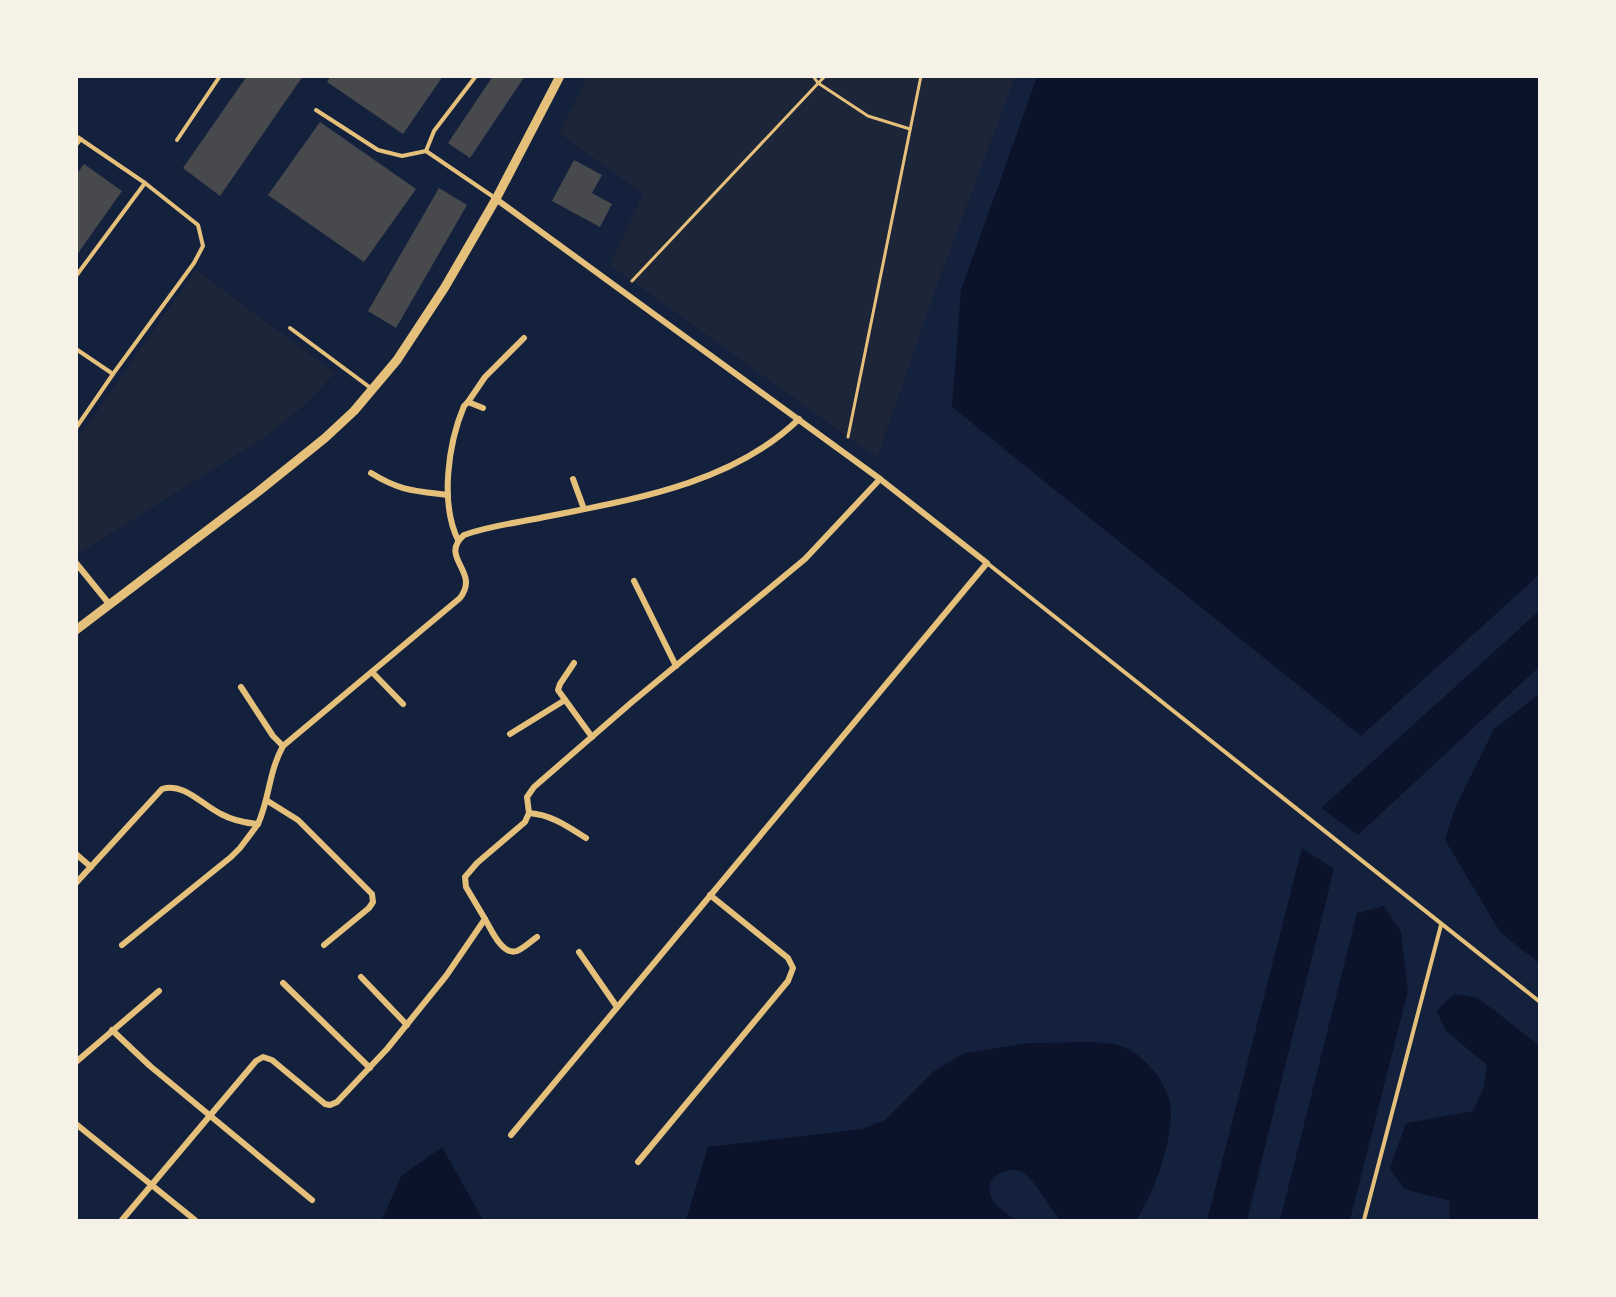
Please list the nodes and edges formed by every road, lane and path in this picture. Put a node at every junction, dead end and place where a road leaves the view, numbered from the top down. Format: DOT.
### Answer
graph roads {
  1 [pos="220,76"];
  2 [pos="476,76"];
  3 [pos="560,76"];
  4 [pos="813,76"];
  5 [pos="825,76"];
  6 [pos="921,76"];
  7 [pos="818,83"];
  8 [pos="316,110"];
  9 [pos="910,129"];
  10 [pos="79,138"];
  11 [pos="177,140"];
  12 [pos="76,145"];
  13 [pos="426,151"];
  14 [pos="145,183"];
  15 [pos="496,199"];
  16 [pos="76,276"];
  17 [pos="632,281"];
  18 [pos="290,328"];
  19 [pos="524,338"];
  20 [pos="76,349"];
  21 [pos="113,374"];
  22 [pos="372,390"];
  23 [pos="468,402"];
  24 [pos="483,408"];
  25 [pos="799,419"];
  26 [pos="76,428"];
  27 [pos="848,437"];
  28 [pos="371,473"];
  29 [pos="573,479"];
  30 [pos="880,479"];
  31 [pos="448,495"];
  32 [pos="584,509"];
  33 [pos="458,540"];
  34 [pos="76,563"];
  35 [pos="987,563"];
  36 [pos="634,581"];
  37 [pos="110,604"];
  38 [pos="76,630"];
  39 [pos="574,663"];
  40 [pos="676,666"];
  41 [pos="372,672"];
  42 [pos="241,687"];
  43 [pos="565,700"];
  44 [pos="403,704"];
  45 [pos="510,734"];
  46 [pos="592,737"];
  47 [pos="284,746"];
  48 [pos="266,800"];
  49 [pos="529,813"];
  50 [pos="258,824"];
  51 [pos="586,838"];
  52 [pos="76,855"];
  53 [pos="91,867"];
  54 [pos="76,883"];
  55 [pos="710,895"];
  56 [pos="485,919"];
  57 [pos="1441,925"];
  58 [pos="537,937"];
  59 [pos="122,945"];
  60 [pos="324,945"];
  61 [pos="579,952"];
  62 [pos="361,977"];
  63 [pos="283,983"];
  64 [pos="159,991"];
  65 [pos="1539,1002"];
  66 [pos="617,1007"];
  67 [pos="407,1024"];
  68 [pos="112,1030"];
  69 [pos="76,1062"];
  70 [pos="370,1068"];
  71 [pos="209,1116"];
  72 [pos="76,1124"];
  73 [pos="511,1135"];
  74 [pos="638,1162"];
  75 [pos="151,1185"];
  76 [pos="312,1200"];
  77 [pos="122,1221"];
  78 [pos="195,1221"];
  79 [pos="1364,1221"];
  1 -- 11 [label="lane"];
  2 -- 13 [label="lane"];
  3 -- 15 [label="street"];
  4 -- 7 [label="path"];
  5 -- 7 [label="path"];
  6 -- 9 [label="path"];
  7 -- 9 [label="path"];
  7 -- 17 [label="path"];
  8 -- 13 [label="lane"];
  9 -- 27 [label="path"];
  10 -- 12 [label="lane"];
  10 -- 14 [label="lane"];
  13 -- 15 [label="lane"];
  14 -- 16 [label="lane"];
  14 -- 21 [label="lane"];
  15 -- 22 [label="street"];
  15 -- 25 [label="street"];
  18 -- 22 [label="lane"];
  19 -- 23 [label="street"];
  20 -- 21 [label="lane"];
  21 -- 26 [label="lane"];
  22 -- 37 [label="street"];
  23 -- 24 [label="street"];
  23 -- 31 [label="street"];
  25 -- 30 [label="street"];
  25 -- 32 [label="street"];
  28 -- 31 [label="street"];
  29 -- 32 [label="street"];
  30 -- 35 [label="street"];
  30 -- 40 [label="street"];
  31 -- 33 [label="street"];
  32 -- 33 [label="street"];
  33 -- 41 [label="street"];
  34 -- 37 [label="street"];
  35 -- 55 [label="street"];
  35 -- 57 [label="lane"];
  36 -- 40 [label="street"];
  37 -- 38 [label="street"];
  39 -- 43 [label="street"];
  40 -- 46 [label="street"];
  41 -- 44 [label="street"];
  41 -- 47 [label="street"];
  42 -- 47 [label="street"];
  43 -- 45 [label="street"];
  43 -- 46 [label="street"];
  46 -- 49 [label="street"];
  47 -- 48 [label="street"];
  48 -- 50 [label="street"];
  48 -- 60 [label="street"];
  49 -- 51 [label="street"];
  49 -- 56 [label="street"];
  50 -- 53 [label="street"];
  50 -- 59 [label="street"];
  52 -- 53 [label="street"];
  53 -- 54 [label="street"];
  55 -- 66 [label="street"];
  55 -- 74 [label="street"];
  56 -- 58 [label="street"];
  56 -- 67 [label="street"];
  57 -- 65 [label="lane"];
  57 -- 79 [label="lane"];
  61 -- 66 [label="street"];
  62 -- 67 [label="street"];
  63 -- 70 [label="street"];
  64 -- 68 [label="street"];
  66 -- 73 [label="street"];
  67 -- 70 [label="street"];
  68 -- 69 [label="street"];
  68 -- 71 [label="street"];
  70 -- 71 [label="street"];
  71 -- 75 [label="street"];
  71 -- 76 [label="street"];
  72 -- 75 [label="street"];
  75 -- 77 [label="street"];
  75 -- 78 [label="street"];
}
